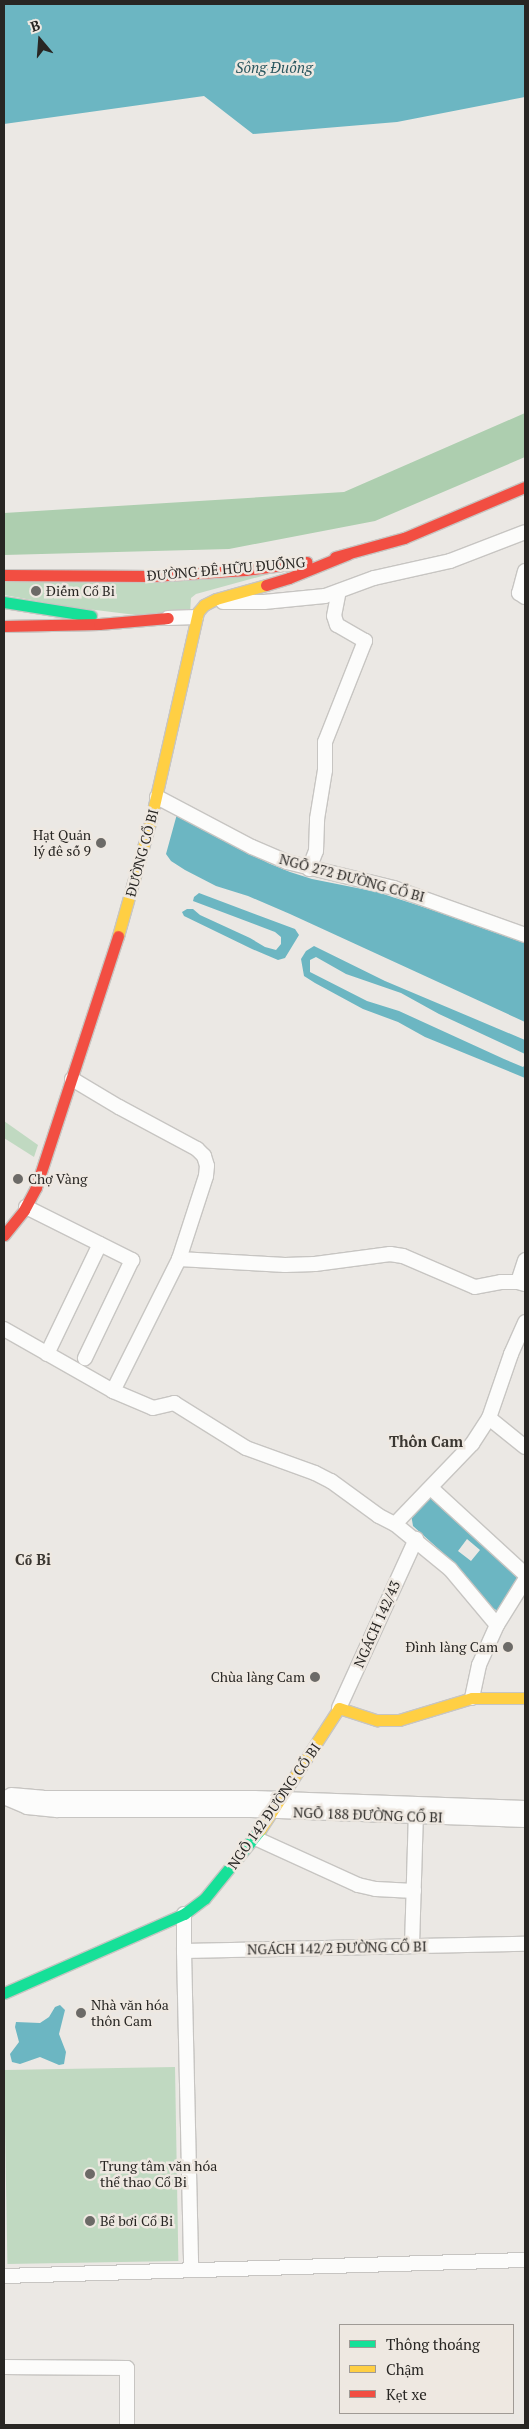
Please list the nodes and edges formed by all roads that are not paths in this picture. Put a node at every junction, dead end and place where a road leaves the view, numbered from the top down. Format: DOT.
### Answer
graph roads {
  1 [pos="525,487"];
  2 [pos="525,499"];
  3 [pos="464,513"];
  4 [pos="525,532"];
  5 [pos="348,554"];
  6 [pos="525,571"];
  7 [pos="4,575"];
  8 [pos="339,591"];
  9 [pos="525,597"];
  10 [pos="4,602"];
  11 [pos="208,602"];
  12 [pos="196,617"];
  13 [pos="168,618"];
  14 [pos="132,622"];
  15 [pos="4,626"];
  16 [pos="157,797"];
  17 [pos="308,869"];
  18 [pos="525,935"];
  19 [pos="72,1079"];
  20 [pos="26,1207"];
  21 [pos="4,1236"];
  22 [pos="100,1244"];
  23 [pos="179,1259"];
  24 [pos="525,1260"];
  25 [pos="521,1283"];
  26 [pos="525,1322"];
  27 [pos="4,1330"];
  28 [pos="47,1354"];
  29 [pos="84,1358"];
  30 [pos="113,1391"];
  31 [pos="489,1418"];
  32 [pos="525,1447"];
  33 [pos="431,1488"];
  34 [pos="395,1524"];
  35 [pos="416,1539"];
  36 [pos="525,1574"];
  37 [pos="525,1580"];
  38 [pos="497,1625"];
  39 [pos="472,1698"];
  40 [pos="525,1698"];
  41 [pos="339,1708"];
  42 [pos="4,1795"];
  43 [pos="277,1805"];
  44 [pos="525,1808"];
  45 [pos="416,1810"];
  46 [pos="525,1820"];
  47 [pos="255,1838"];
  48 [pos="414,1891"];
  49 [pos="184,1914"];
  50 [pos="525,1944"];
  51 [pos="412,1946"];
  52 [pos="184,1951"];
  53 [pos="4,1994"];
  54 [pos="525,2260"];
  55 [pos="191,2270"];
  56 [pos="4,2276"];
  57 [pos="4,2368"];
  58 [pos="126,2425"];
  1 -- 3 [label="street, ĐƯỜNG ĐÊ HỮU ĐUỐNG"];
  2 -- 3 [label="street"];
  3 -- 5 [label="street, ĐƯỜNG ĐÊ HỮU ĐUỐNG"];
  4 -- 8 [label="street"];
  5 -- 7 [label="street, ĐƯỜNG ĐÊ HỮU ĐUỐNG"];
  5 -- 11 [label="street"];
  6 -- 9 [label="street"];
  8 -- 11 [label="street"];
  8 -- 17 [label="street"];
  10 -- 14 [label="street"];
  11 -- 12 [label="street, ĐƯỜNG CỔ BI"];
  12 -- 13 [label="street"];
  12 -- 16 [label="street, ĐƯỜNG CỔ BI"];
  13 -- 14 [label="street"];
  14 -- 15 [label="street"];
  16 -- 17 [label="street, NGÕ 272 ĐƯỜNG CỔ BI"];
  16 -- 19 [label="street, ĐƯỜNG CỔ BI"];
  17 -- 18 [label="street, NGÕ 272 ĐƯỜNG CỔ BI"];
  19 -- 20 [label="street, ĐƯỜNG CỔ BI"];
  19 -- 23 [label="street"];
  20 -- 21 [label="street, ĐƯỜNG CỔ BI"];
  20 -- 22 [label="street"];
  22 -- 28 [label="street"];
  22 -- 29 [label="street"];
  23 -- 25 [label="street"];
  23 -- 30 [label="street"];
  24 -- 25 [label="street"];
  26 -- 31 [label="street"];
  27 -- 28 [label="street"];
  28 -- 30 [label="street"];
  30 -- 34 [label="street"];
  31 -- 32 [label="street"];
  31 -- 33 [label="street"];
  33 -- 34 [label="street"];
  33 -- 36 [label="street"];
  34 -- 35 [label="street"];
  35 -- 38 [label="street"];
  35 -- 41 [label="street, NGÁCH 142/43"];
  37 -- 38 [label="street"];
  38 -- 39 [label="street"];
  39 -- 40 [label="street"];
  39 -- 41 [label="street"];
  41 -- 43 [label="street, NGÕ 142 ĐƯỜNG CỔ BI"];
  42 -- 43 [label="street, NGÕ 188 ĐƯỜNG CỔ BI"];
  43 -- 45 [label="street, NGÕ 188 ĐƯỜNG CỔ BI"];
  43 -- 47 [label="street, NGÕ 142 ĐƯỜNG CỔ BI"];
  44 -- 45 [label="street, NGÕ 188 ĐƯỜNG CỔ BI"];
  45 -- 46 [label="street, NGÕ 188 ĐƯỜNG CỔ BI"];
  45 -- 48 [label="street"];
  47 -- 48 [label="street"];
  47 -- 49 [label="street, NGÕ 142 ĐƯỜNG CỔ BI"];
  48 -- 51 [label="street"];
  49 -- 52 [label="street"];
  49 -- 53 [label="street, NGÕ 142 ĐƯỜNG CỔ BI"];
  50 -- 51 [label="street, NGÁCH 142/2 ĐƯỜNG CỔ BI"];
  51 -- 52 [label="street, NGÁCH 142/2 ĐƯỜNG CỔ BI"];
  52 -- 55 [label="street"];
  54 -- 55 [label="street"];
  55 -- 56 [label="street"];
  57 -- 58 [label="street"];
}
